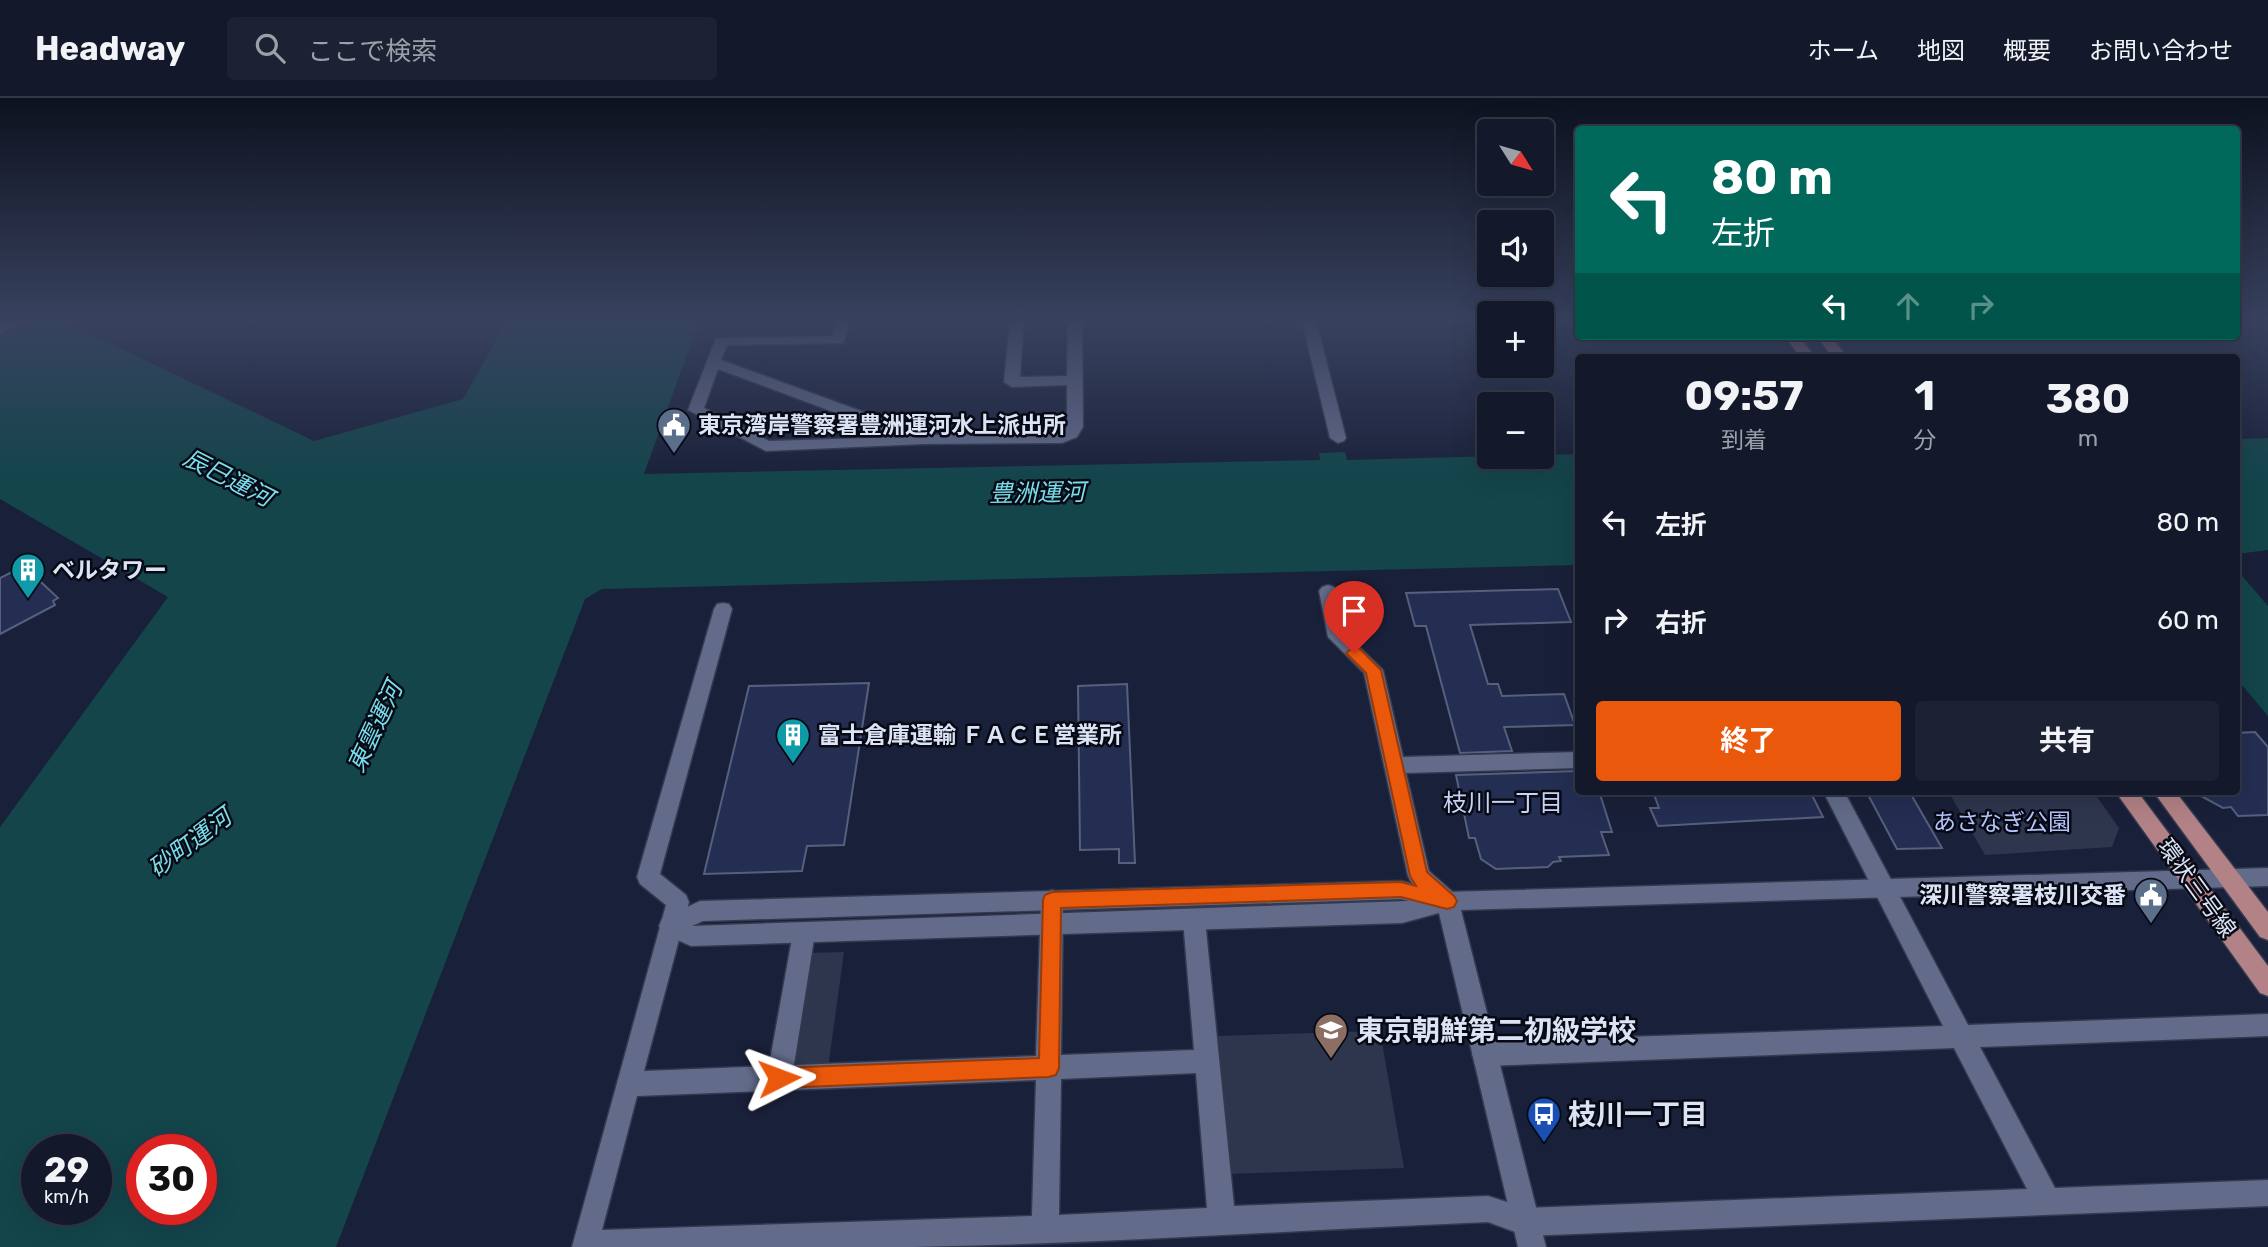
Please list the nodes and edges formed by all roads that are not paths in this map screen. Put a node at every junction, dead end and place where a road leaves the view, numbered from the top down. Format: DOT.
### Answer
graph roads {
  1 [pos="709,375"];
  2 [pos="747,375"];
  3 [pos="1013,375"];
  4 [pos="1075,375"];
  5 [pos="1322,375"];
  6 [pos="1075,380"];
  7 [pos="1338,438"];
  8 [pos="925,440"];
  9 [pos="1328,591"];
  10 [pos="723,609"];
  11 [pos="1575,760"];
  12 [pos="1394,765"];
  13 [pos="1835,795"];
  14 [pos="2128,795"];
  15 [pos="2166,795"];
  16 [pos="2227,877"];
  17 [pos="2268,877"];
  18 [pos="2189,878"];
  19 [pos="1883,889"];
  20 [pos="1447,901"];
  21 [pos="1052,912"];
  22 [pos="1194,920"];
  23 [pos="670,926"];
  24 [pos="2268,930"];
  25 [pos="804,933"];
  26 [pos="2268,985"];
  27 [pos="2268,1026"];
  28 [pos="1962,1037"];
  29 [pos="1484,1054"];
  30 [pos="1207,1061"];
  31 [pos="1049,1068"];
  32 [pos="779,1078"];
  33 [pos="627,1084"];
  34 [pos="2268,1193"];
  35 [pos="2047,1201"];
  36 [pos="1222,1220"];
  37 [pos="1045,1229"];
  38 [pos="1529,1234"];
  1 -- 8 [label="street"];
  2 -- 8 [label="street"];
  3 -- 6 [label="street"];
  4 -- 6 [label="street"];
  5 -- 7 [label="street"];
  6 -- 8 [label="street"];
  9 -- 12 [label="street"];
  10 -- 23 [label="street"];
  11 -- 12 [label="street"];
  12 -- 20 [label="street"];
  13 -- 19 [label="street"];
  14 -- 18 [label="main road, 環状三号線"];
  15 -- 16 [label="main road, 環状三号線"];
  16 -- 17 [label="street"];
  16 -- 18 [label="street"];
  16 -- 24 [label="main road, 環状三号線"];
  18 -- 19 [label="street"];
  18 -- 26 [label="main road, 環状三号線"];
  19 -- 20 [label="street"];
  19 -- 28 [label="street"];
  20 -- 21 [label="street"];
  20 -- 22 [label="street"];
  20 -- 29 [label="street"];
  21 -- 22 [label="street"];
  21 -- 23 [label="street"];
  21 -- 25 [label="street"];
  21 -- 31 [label="street"];
  22 -- 30 [label="street"];
  23 -- 25 [label="street"];
  23 -- 33 [label="street"];
  25 -- 32 [label="street"];
  27 -- 28 [label="street"];
  28 -- 29 [label="street"];
  28 -- 35 [label="street"];
  29 -- 38 [label="street"];
  30 -- 31 [label="street"];
  30 -- 36 [label="street"];
  31 -- 32 [label="street"];
  31 -- 37 [label="street"];
  32 -- 33 [label="street"];
  33 -- 37 [label="street"];
  34 -- 35 [label="street"];
  35 -- 38 [label="street"];
  36 -- 37 [label="street"];
  36 -- 38 [label="street"];
}
